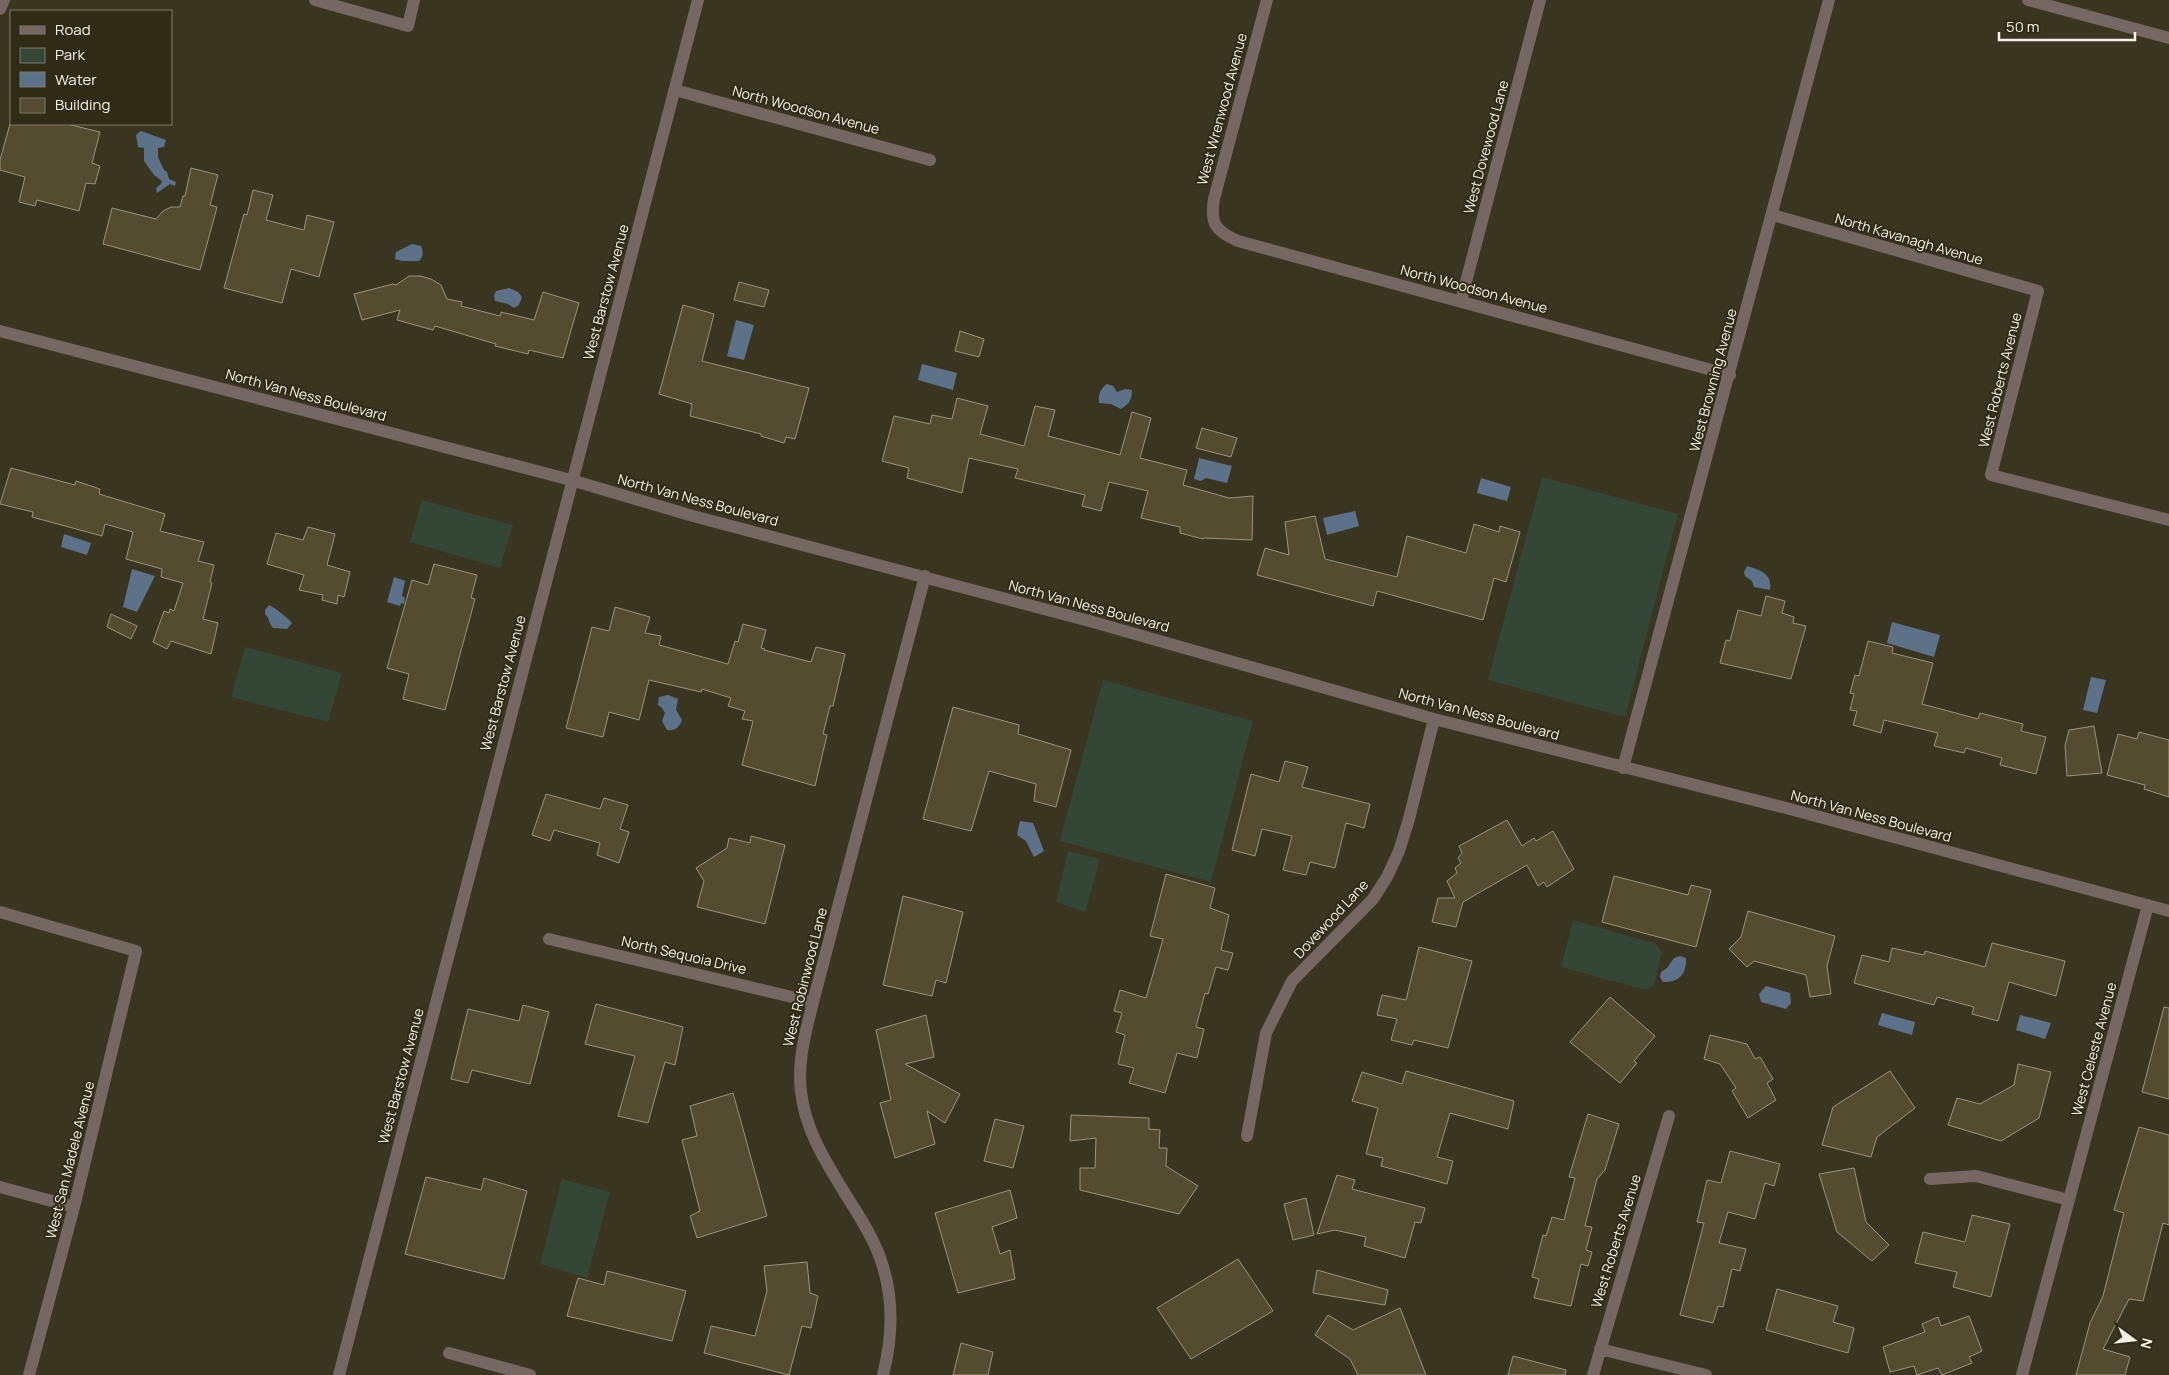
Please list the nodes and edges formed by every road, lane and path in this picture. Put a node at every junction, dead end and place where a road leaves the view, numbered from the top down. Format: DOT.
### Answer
graph roads {
  1 [pos="4,0"];
  2 [pos="315,0"];
  3 [pos="414,0"];
  4 [pos="698,0"];
  5 [pos="1267,0"];
  6 [pos="1540,0"];
  7 [pos="1829,0"];
  8 [pos="2028,0"];
  9 [pos="0,9"];
  10 [pos="2169,38"];
  11 [pos="675,90"];
  12 [pos="930,160"];
  13 [pos="1773,216"];
  14 [pos="1215,226"];
  15 [pos="2038,291"];
  16 [pos="1461,301"];
  17 [pos="0,331"];
  18 [pos="1730,375"];
  19 [pos="571,480"];
  20 [pos="2169,520"];
  21 [pos="924,576"];
  22 [pos="1434,719"];
  23 [pos="1623,768"];
  24 [pos="2148,905"];
  25 [pos="2169,911"];
  26 [pos="0,912"];
  27 [pos="549,939"];
  28 [pos="813,1002"];
  29 [pos="1669,1116"];
  30 [pos="1247,1136"];
  31 [pos="1930,1179"];
  32 [pos="0,1188"];
  33 [pos="2069,1200"];
  34 [pos="74,1207"];
  35 [pos="1600,1349"];
  36 [pos="449,1353"];
  37 [pos="29,1375"];
  38 [pos="339,1375"];
  39 [pos="530,1375"];
  40 [pos="883,1375"];
  41 [pos="1593,1375"];
  42 [pos="1706,1375"];
  43 [pos="2022,1375"];
  1 -- 9 [label="street"];
  2 -- 3 [label="street"];
  4 -- 11 [label="street, West Barstow Avenue"];
  5 -- 14 [label="street, West Wrenwood Avenue"];
  6 -- 16 [label="street, West Dovewood Lane"];
  7 -- 13 [label="street, West Browning Avenue"];
  8 -- 10 [label="street"];
  11 -- 12 [label="street, North Woodson Avenue"];
  11 -- 19 [label="street, West Barstow Avenue"];
  13 -- 15 [label="street, North Kavanagh Avenue"];
  13 -- 18 [label="street, West Browning Avenue"];
  14 -- 16 [label="street, North Woodson Avenue"];
  15 -- 20 [label="street, West Roberts Avenue"];
  16 -- 18 [label="street, North Woodson Avenue"];
  17 -- 19 [label="street, North Van Ness Boulevard"];
  18 -- 23 [label="street, West Browning Avenue"];
  19 -- 21 [label="street, North Van Ness Boulevard"];
  19 -- 38 [label="street, West Barstow Avenue"];
  21 -- 22 [label="street, North Van Ness Boulevard"];
  21 -- 28 [label="street, West Robinwood Lane"];
  22 -- 23 [label="street, North Van Ness Boulevard"];
  22 -- 30 [label="street, Dovewood Lane"];
  23 -- 24 [label="street, North Van Ness Boulevard"];
  24 -- 25 [label="street, North Van Ness Boulevard"];
  24 -- 33 [label="street, West Celeste Avenue"];
  26 -- 34 [label="street, West San Madele Avenue"];
  27 -- 28 [label="street, North Sequoia Drive"];
  28 -- 40 [label="street, West Robinwood Lane"];
  29 -- 35 [label="street, West Roberts Avenue"];
  31 -- 33 [label="street"];
  32 -- 34 [label="street"];
  33 -- 43 [label="street, West Celeste Avenue"];
  34 -- 37 [label="street, West San Madele Avenue"];
  35 -- 41 [label="street, West Roberts Avenue"];
  35 -- 42 [label="street"];
  36 -- 39 [label="street"];
}
